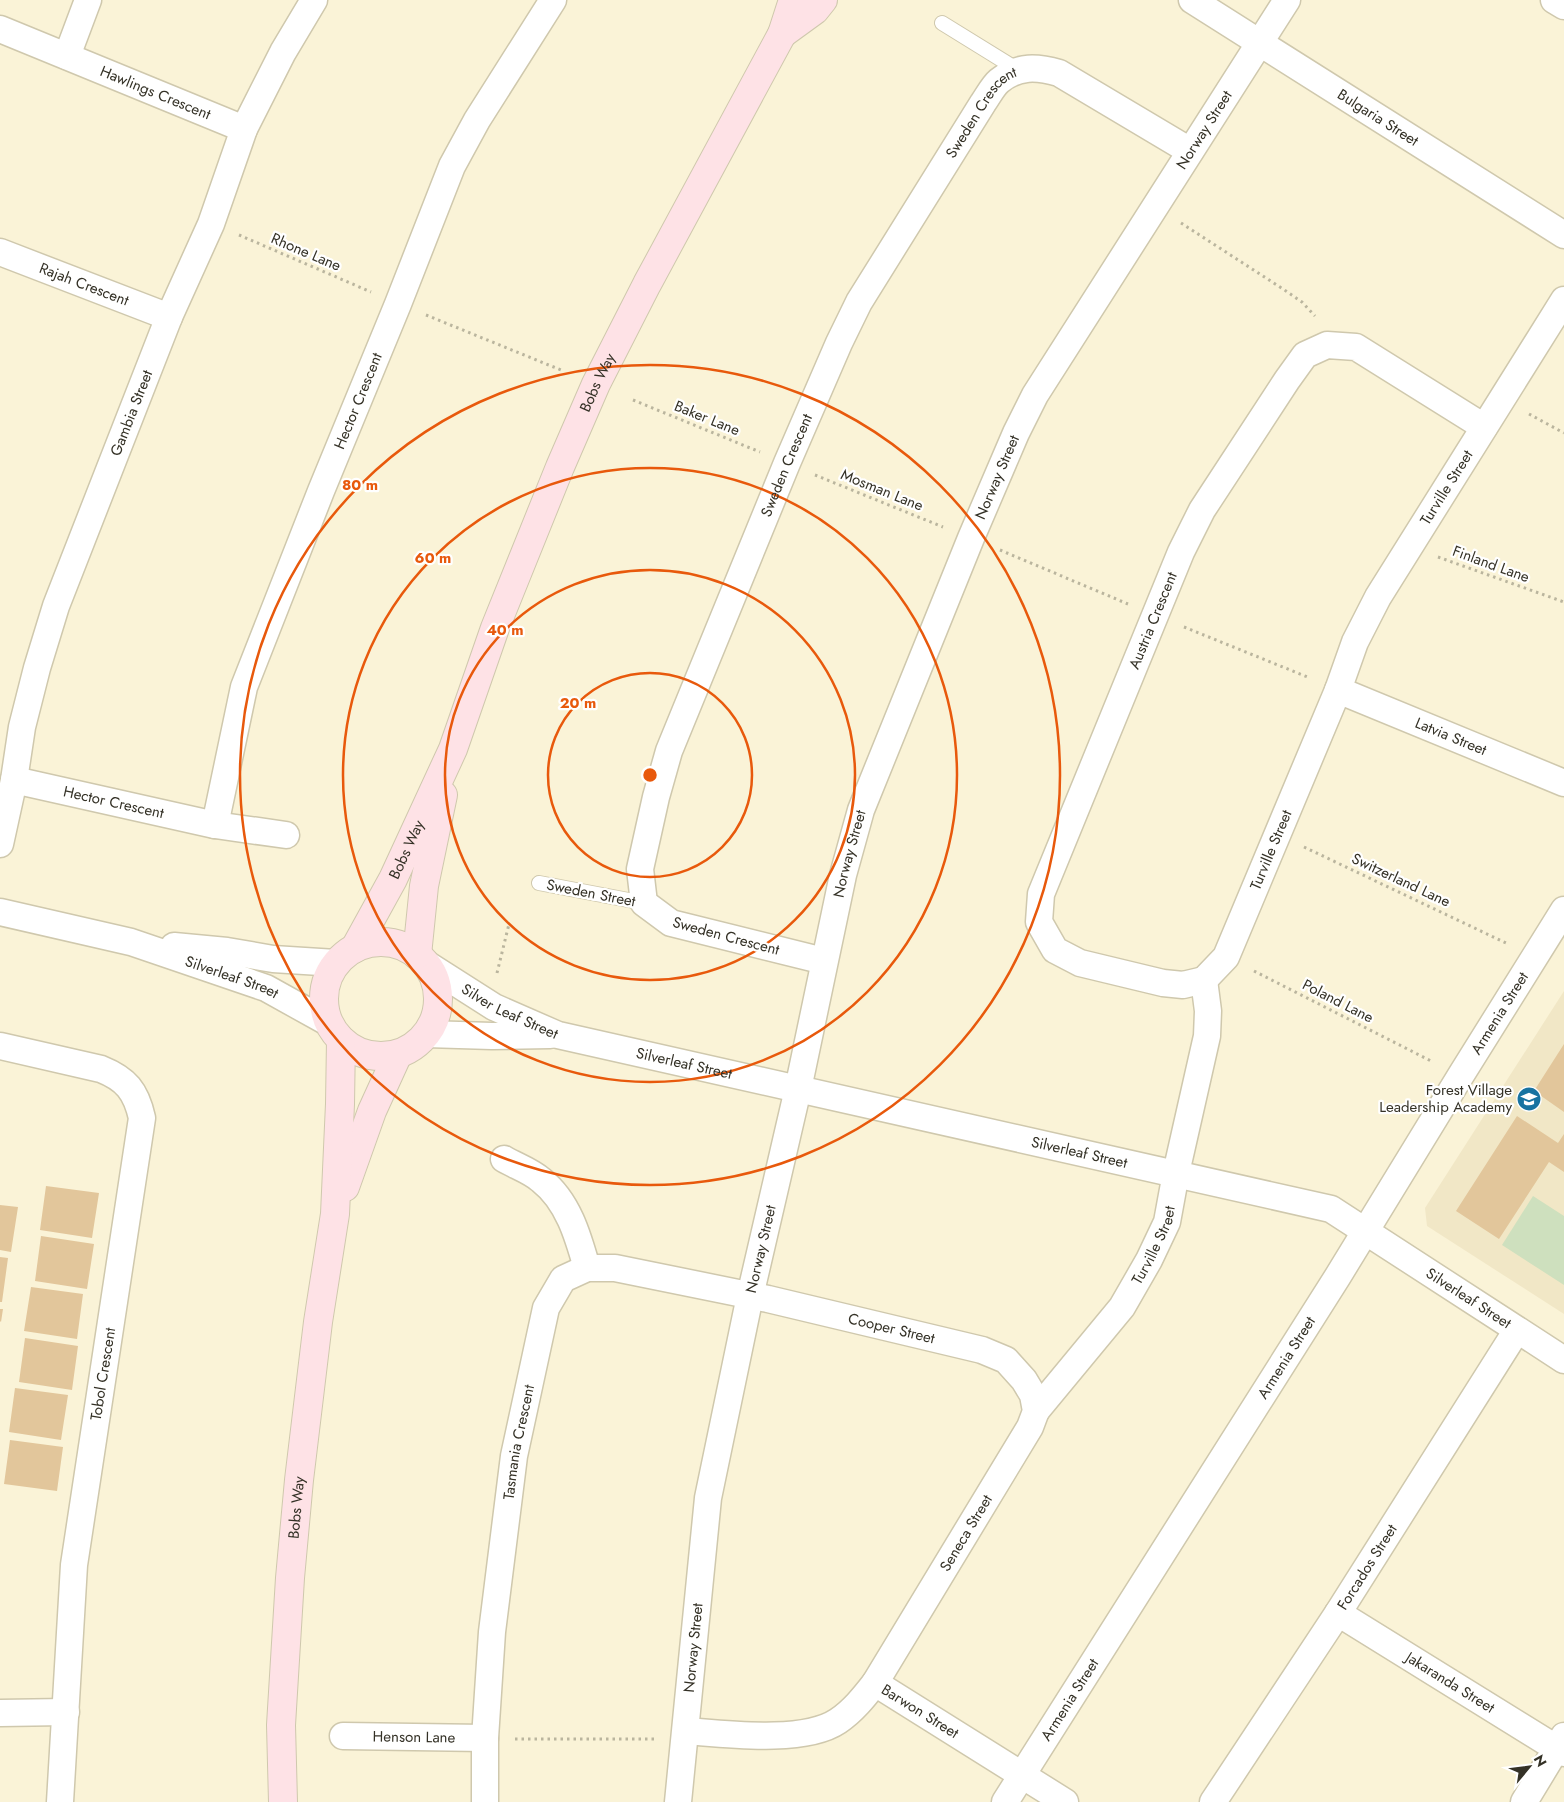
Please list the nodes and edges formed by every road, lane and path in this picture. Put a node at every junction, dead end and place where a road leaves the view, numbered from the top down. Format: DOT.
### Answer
graph roads {
  1 [pos="88,0"];
  2 [pos="314,0"];
  3 [pos="553,0"];
  4 [pos="793,0"];
  5 [pos="823,0"];
  6 [pos="1192,0"];
  7 [pos="1287,0"];
  8 [pos="1554,0"];
  9 [pos="1564,6"];
  10 [pos="942,23"];
  11 [pos="0,28"];
  12 [pos="782,34"];
  13 [pos="1259,44"];
  14 [pos="67,56"];
  15 [pos="1018,70"];
  16 [pos="244,129"];
  17 [pos="1190,151"];
  18 [pos="1155,207"];
  19 [pos="236,234"];
  20 [pos="1564,234"];
  21 [pos="0,252"];
  22 [pos="377,295"];
  23 [pos="1564,300"];
  24 [pos="418,312"];
  25 [pos="169,317"];
  26 [pos="1327,345"];
  27 [pos="561,370"];
  28 [pos="633,400"];
  29 [pos="1501,400"];
  30 [pos="1484,427"];
  31 [pos="1564,433"];
  32 [pos="764,454"];
  33 [pos="809,473"];
  34 [pos="946,528"];
  35 [pos="1410,547"];
  36 [pos="996,549"];
  37 [pos="1564,602"];
  38 [pos="1132,605"];
  39 [pos="1178,624"];
  40 [pos="1312,679"];
  41 [pos="1338,690"];
  42 [pos="453,749"];
  43 [pos="14,780"];
  44 [pos="1564,783"];
  45 [pos="215,825"];
  46 [pos="1277,834"];
  47 [pos="286,835"];
  48 [pos="0,844"];
  49 [pos="539,883"];
  50 [pos="644,904"];
  51 [pos="1564,910"];
  52 [pos="0,912"];
  53 [pos="509,924"];
  54 [pos="131,942"];
  55 [pos="1507,943"];
  56 [pos="345,956"];
  57 [pos="1226,957"];
  58 [pos="421,959"];
  59 [pos="824,961"];
  60 [pos="496,977"];
  61 [pos="1204,980"];
  62 [pos="335,1031"];
  63 [pos="426,1034"];
  64 [pos="558,1035"];
  65 [pos="0,1046"];
  66 [pos="398,1054"];
  67 [pos="1439,1065"];
  68 [pos="798,1089"];
  69 [pos="504,1159"];
  70 [pos="1176,1173"];
  71 [pos="335,1214"];
  72 [pos="1366,1232"];
  73 [pos="587,1268"];
  74 [pos="750,1296"];
  75 [pos="1517,1330"];
  76 [pos="1564,1360"];
  77 [pos="1036,1411"];
  78 [pos="1338,1613"];
  79 [pos="875,1682"];
  80 [pos="66,1712"];
  81 [pos="0,1713"];
  82 [pos="686,1731"];
  83 [pos="343,1736"];
  84 [pos="497,1738"];
  85 [pos="656,1739"];
  86 [pos="1561,1745"];
  87 [pos="1022,1775"];
  88 [pos="60,1802"];
  89 [pos="283,1802"];
  90 [pos="485,1802"];
  91 [pos="678,1802"];
  92 [pos="1005,1802"];
  93 [pos="1064,1802"];
  94 [pos="1213,1802"];
  95 [pos="1524,1802"];
  1 -- 14 [label="street"];
  2 -- 16 [label="street, Gambia Street"];
  3 -- 45 [label="street, Hector Crescent"];
  4 -- 12 [label="street, Bobs Way"];
  5 -- 12 [label="street, Bobs Way"];
  6 -- 13 [label="street, Bulgaria Street"];
  7 -- 13 [label="street, Norway Street"];
  8 -- 9 [label="street"];
  10 -- 15 [label="lane"];
  11 -- 14 [label="street, Hawlings Crescent"];
  12 -- 42 [label="street, Bobs Way"];
  13 -- 17 [label="street, Norway Street"];
  13 -- 20 [label="street, Bulgaria Street"];
  14 -- 16 [label="street, Hawlings Crescent"];
  15 -- 17 [label="street, Sweden Crescent"];
  15 -- 50 [label="street, Sweden Crescent"];
  16 -- 25 [label="street, Gambia Street"];
  17 -- 18 [label="street, Norway Street"];
  18 -- 26 [label="path"];
  18 -- 59 [label="street, Norway Street"];
  19 -- 22 [label="path, Rhone Lane"];
  21 -- 25 [label="street, Rajah Crescent"];
  23 -- 29 [label="street, Turville Street"];
  24 -- 27 [label="path"];
  25 -- 43 [label="street, Gambia Street"];
  26 -- 30 [label="street, Austria Crescent"];
  26 -- 61 [label="street, Austria Crescent"];
  28 -- 32 [label="path, Baker Lane"];
  29 -- 30 [label="street, Turville Street"];
  29 -- 31 [label="path"];
  30 -- 35 [label="street, Turville Street"];
  33 -- 34 [label="path, Mosman Lane"];
  35 -- 37 [label="path, Finland Lane"];
  35 -- 41 [label="street, Turville Street"];
  36 -- 38 [label="path"];
  39 -- 40 [label="path"];
  41 -- 44 [label="street, Latvia Street"];
  41 -- 46 [label="street, Turville Street"];
  42 -- 56 [label="street, Bobs Way"];
  42 -- 58 [label="street, Bobs Way"];
  43 -- 45 [label="street, Hector Crescent"];
  43 -- 48 [label="street, Gambia Street"];
  45 -- 47 [label="street, Hector Crescent"];
  46 -- 55 [label="path, Switzerland Lane"];
  46 -- 57 [label="street, Turville Street"];
  49 -- 50 [label="lane, Sweden Street"];
  50 -- 59 [label="street, Sweden Crescent"];
  51 -- 72 [label="street, Armenia Street"];
  52 -- 54 [label="street, Silverleaf Street"];
  53 -- 60 [label="path"];
  54 -- 56 [label="street, Silverleaf Street"];
  54 -- 62 [label="street, Silverleaf Street"];
  56 -- 58 [label="street"];
  56 -- 62 [label="street"];
  57 -- 61 [label="street, Turville Street"];
  57 -- 67 [label="path, Poland Lane"];
  58 -- 63 [label="street"];
  58 -- 64 [label="street, Silver Leaf Street"];
  59 -- 68 [label="street, Norway Street"];
  61 -- 70 [label="street, Turville Street"];
  62 -- 66 [label="street"];
  62 -- 71 [label="street, Bobs Way"];
  63 -- 64 [label="street, Silver Leaf Street"];
  63 -- 66 [label="street"];
  64 -- 68 [label="street, Silverleaf Street"];
  65 -- 80 [label="street, Tobol Crescent"];
  66 -- 71 [label="street, Bobs Way"];
  68 -- 70 [label="street, Silverleaf Street"];
  68 -- 74 [label="street, Norway Street"];
  69 -- 73 [label="street"];
  70 -- 72 [label="street, Silverleaf Street"];
  70 -- 77 [label="street, Turville Street"];
  71 -- 89 [label="street, Bobs Way"];
  72 -- 75 [label="street, Silverleaf Street"];
  72 -- 87 [label="street, Armenia Street"];
  73 -- 74 [label="street, Tasmania Crescent"];
  73 -- 84 [label="street, Tasmania Crescent"];
  74 -- 77 [label="street, Cooper Street"];
  74 -- 82 [label="street, Norway Street"];
  75 -- 76 [label="street, Silverleaf Street"];
  75 -- 78 [label="street, Forcados Street"];
  77 -- 79 [label="street, Seneca Street"];
  78 -- 86 [label="street, Jakaranda Street"];
  78 -- 94 [label="street, Forcados Street"];
  79 -- 82 [label="street, Barwon Street"];
  79 -- 87 [label="street, Barwon Street"];
  80 -- 81 [label="street"];
  80 -- 88 [label="street, Tobol Crescent"];
  82 -- 91 [label="street, Norway Street"];
  83 -- 84 [label="street, Henson Lane"];
  84 -- 85 [label="path"];
  84 -- 90 [label="street, Tasmania Crescent"];
  86 -- 95 [label="street"];
  87 -- 92 [label="street, Armenia Street"];
  87 -- 93 [label="street, Barwon Street"];
}
